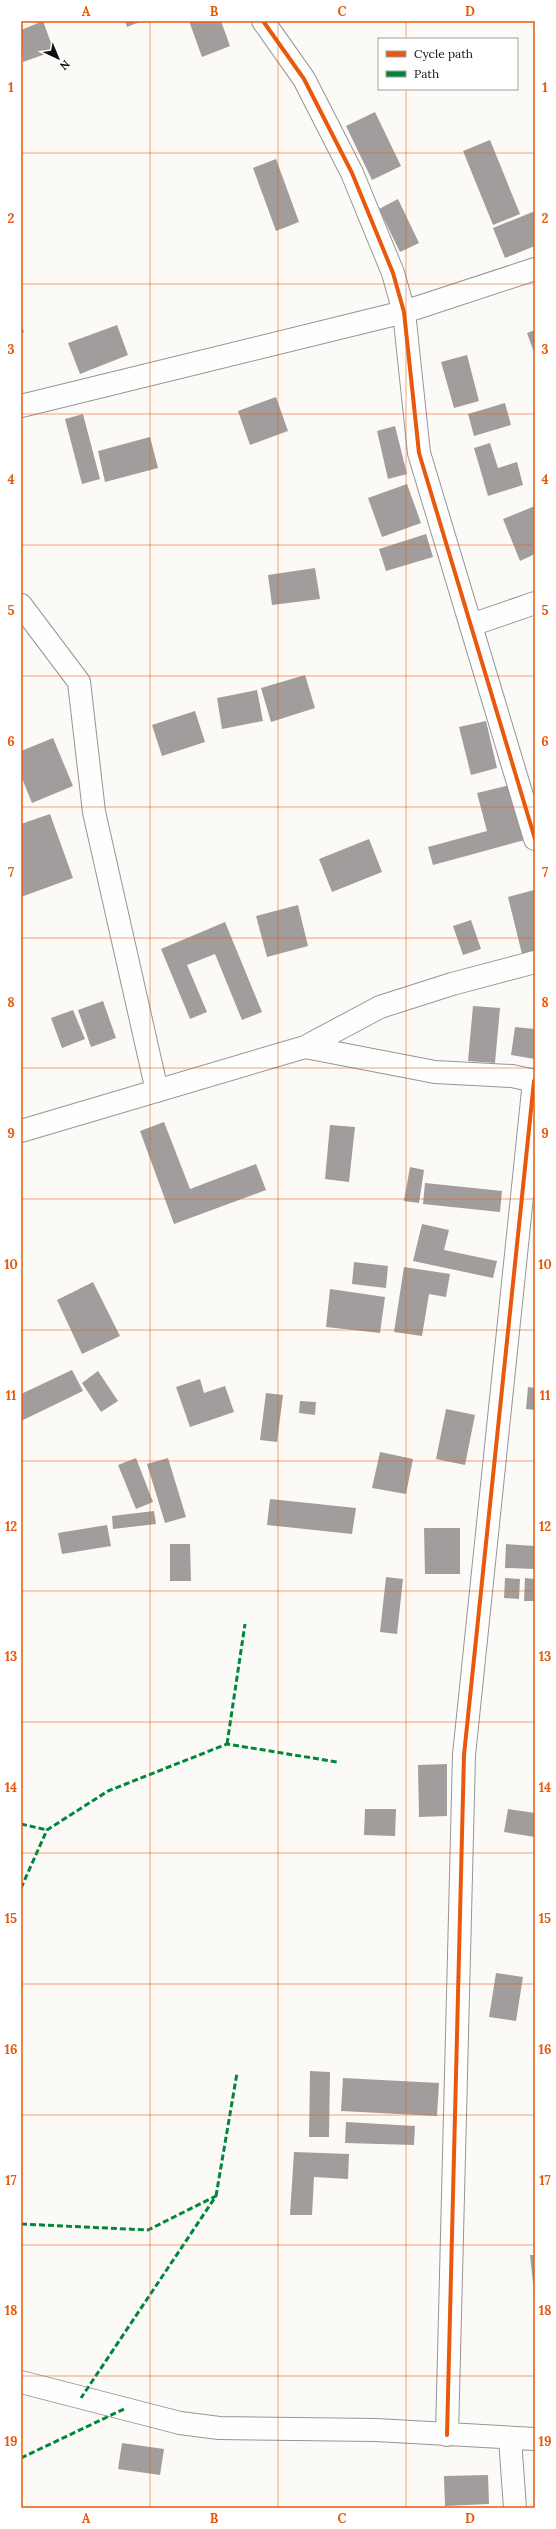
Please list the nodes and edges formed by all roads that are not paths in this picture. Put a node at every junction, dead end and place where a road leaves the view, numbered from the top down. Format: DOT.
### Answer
graph roads {
  1 [pos="263,21"];
  2 [pos="535,269"];
  3 [pos="404,312"];
  4 [pos="21,406"];
  5 [pos="535,603"];
  6 [pos="21,605"];
  7 [pos="471,624"];
  8 [pos="535,839"];
  9 [pos="535,962"];
  10 [pos="305,1047"];
  11 [pos="535,1081"];
  12 [pos="157,1091"];
  13 [pos="21,1131"];
  14 [pos="21,2382"];
  15 [pos="447,2435"];
  16 [pos="510,2439"];
  17 [pos="535,2440"];
  18 [pos="515,2508"];
  1 -- 3 [label="street"];
  2 -- 3 [label="street"];
  3 -- 4 [label="street"];
  3 -- 7 [label="street"];
  5 -- 7 [label="street"];
  6 -- 12 [label="street"];
  7 -- 8 [label="street"];
  9 -- 10 [label="street"];
  10 -- 11 [label="street"];
  10 -- 12 [label="street"];
  11 -- 15 [label="street"];
  12 -- 13 [label="street"];
  14 -- 15 [label="street"];
  15 -- 16 [label="street"];
  16 -- 17 [label="street"];
  16 -- 18 [label="street"];
}
